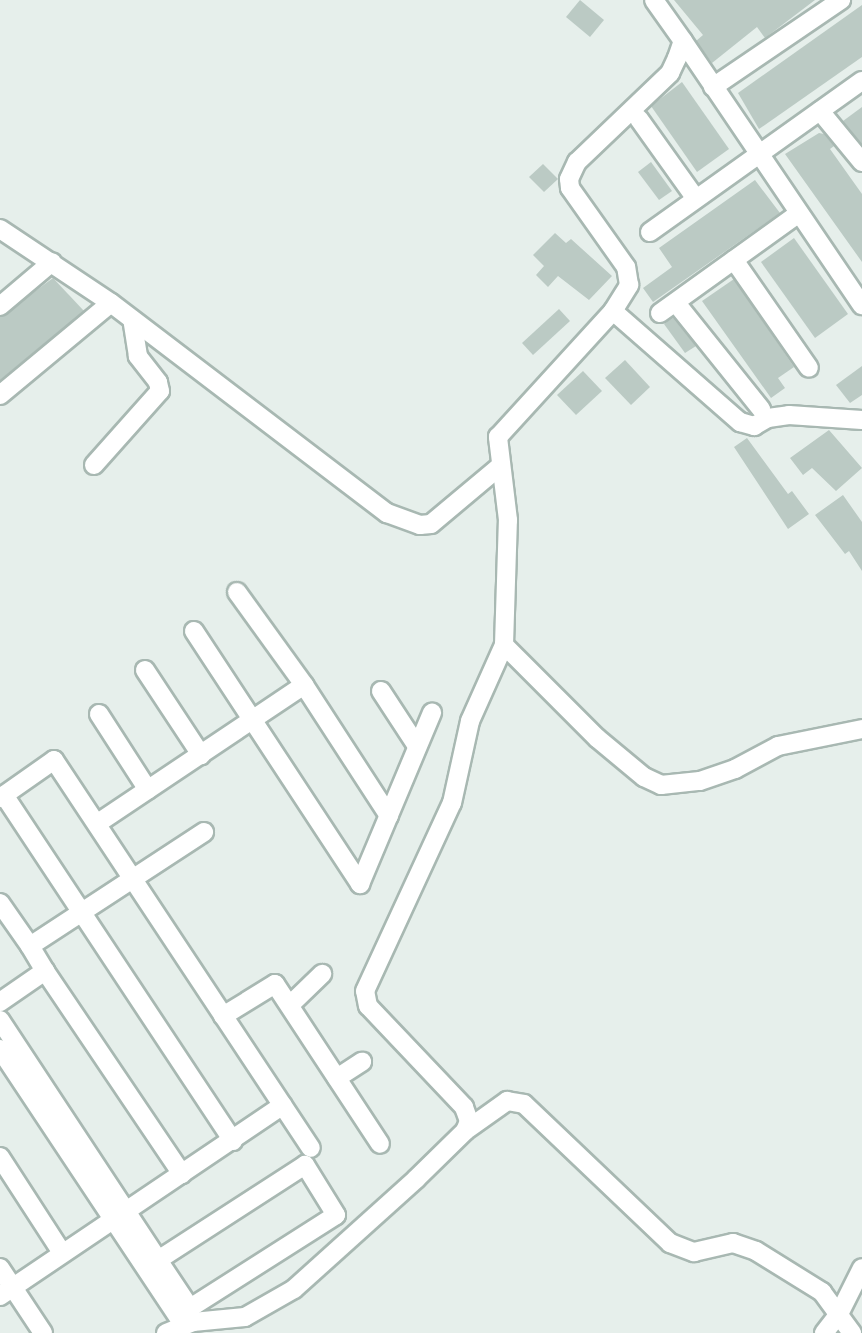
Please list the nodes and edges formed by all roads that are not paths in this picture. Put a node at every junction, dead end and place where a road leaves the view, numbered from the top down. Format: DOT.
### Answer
graph roads {
  1 [pos="654,0"];
  2 [pos="841,0"];
  3 [pos="682,41"];
  4 [pos="862,81"];
  5 [pos="713,87"];
  6 [pos="820,111"];
  7 [pos="639,119"];
  8 [pos="759,154"];
  9 [pos="862,162"];
  10 [pos="696,199"];
  11 [pos="799,213"];
  12 [pos="0,229"];
  13 [pos="650,232"];
  14 [pos="734,260"];
  15 [pos="52,262"];
  16 [pos="111,303"];
  17 [pos="676,303"];
  18 [pos="862,305"];
  19 [pos="0,306"];
  20 [pos="613,310"];
  21 [pos="660,313"];
  22 [pos="132,319"];
  23 [pos="808,368"];
  24 [pos="0,396"];
  25 [pos="761,409"];
  26 [pos="862,420"];
  27 [pos="94,465"];
  28 [pos="499,467"];
  29 [pos="237,592"];
  30 [pos="194,631"];
  31 [pos="504,645"];
  32 [pos="145,670"];
  33 [pos="304,686"];
  34 [pos="381,691"];
  35 [pos="432,713"];
  36 [pos="99,714"];
  37 [pos="251,721"];
  38 [pos="862,729"];
  39 [pos="417,746"];
  40 [pos="201,755"];
  41 [pos="148,790"];
  42 [pos="2,797"];
  43 [pos="389,816"];
  44 [pos="98,824"];
  45 [pos="204,832"];
  46 [pos="133,878"];
  47 [pos="0,903"];
  48 [pos="80,914"];
  49 [pos="30,946"];
  50 [pos="45,970"];
  51 [pos="322,974"];
  52 [pos="0,1002"];
  53 [pos="290,1005"];
  54 [pos="223,1016"];
  55 [pos="0,1020"];
  56 [pos="0,1048"];
  57 [pos="362,1062"];
  58 [pos="337,1078"];
  59 [pos="283,1105"];
  60 [pos="465,1131"];
  61 [pos="233,1141"];
  62 [pos="380,1144"];
  63 [pos="311,1148"];
  64 [pos="0,1157"];
  65 [pos="182,1174"];
  66 [pos="120,1215"];
  67 [pos="62,1253"];
  68 [pos="158,1260"];
  69 [pos="0,1268"];
  70 [pos="862,1268"];
  71 [pos="7,1292"];
  72 [pos="839,1314"];
  73 [pos="183,1324"];
  74 [pos="43,1333"];
  75 [pos="166,1333"];
  76 [pos="824,1333"];
  77 [pos="852,1333"];
  1 -- 3 [label="street"];
  2 -- 5 [label="street"];
  3 -- 5 [label="street"];
  3 -- 20 [label="street"];
  4 -- 6 [label="street"];
  5 -- 8 [label="street"];
  6 -- 8 [label="street"];
  6 -- 9 [label="street"];
  7 -- 10 [label="street"];
  8 -- 10 [label="street"];
  8 -- 11 [label="street"];
  10 -- 13 [label="street"];
  11 -- 14 [label="street"];
  11 -- 18 [label="street"];
  12 -- 15 [label="street"];
  14 -- 17 [label="street"];
  14 -- 23 [label="street"];
  15 -- 16 [label="street"];
  15 -- 19 [label="street"];
  16 -- 22 [label="street"];
  16 -- 24 [label="street"];
  17 -- 21 [label="street"];
  17 -- 25 [label="street"];
  20 -- 26 [label="street"];
  20 -- 28 [label="street"];
  22 -- 27 [label="street"];
  22 -- 28 [label="street"];
  28 -- 31 [label="street"];
  29 -- 33 [label="street"];
  30 -- 37 [label="street"];
  31 -- 38 [label="street"];
  31 -- 60 [label="street"];
  32 -- 40 [label="street"];
  33 -- 37 [label="street"];
  33 -- 43 [label="street"];
  34 -- 39 [label="street"];
  35 -- 39 [label="street"];
  36 -- 41 [label="street"];
  37 -- 40 [label="street"];
  37 -- 43 [label="street"];
  39 -- 43 [label="street"];
  40 -- 41 [label="street"];
  41 -- 44 [label="street"];
  42 -- 44 [label="street"];
  42 -- 48 [label="street"];
  44 -- 46 [label="street"];
  45 -- 46 [label="street"];
  46 -- 48 [label="street"];
  46 -- 54 [label="street"];
  47 -- 49 [label="street"];
  48 -- 49 [label="street"];
  48 -- 61 [label="street"];
  49 -- 50 [label="street"];
  50 -- 52 [label="street"];
  50 -- 65 [label="street"];
  51 -- 53 [label="street"];
  53 -- 54 [label="street"];
  53 -- 58 [label="street"];
  54 -- 59 [label="street"];
  55 -- 66 [label="street"];
  56 -- 66 [label="street"];
  57 -- 58 [label="street"];
  58 -- 62 [label="street"];
  59 -- 61 [label="street"];
  59 -- 63 [label="street"];
  60 -- 72 [label="street"];
  60 -- 73 [label="street"];
  61 -- 65 [label="street"];
  64 -- 67 [label="street"];
  65 -- 66 [label="street"];
  66 -- 67 [label="street"];
  66 -- 68 [label="street"];
  66 -- 73 [label="street"];
  67 -- 71 [label="street"];
  68 -- 68 [label="street"];
  69 -- 71 [label="street"];
  70 -- 72 [label="street"];
  71 -- 74 [label="street"];
  72 -- 76 [label="street"];
  72 -- 77 [label="street"];
  73 -- 75 [label="street"];
}
